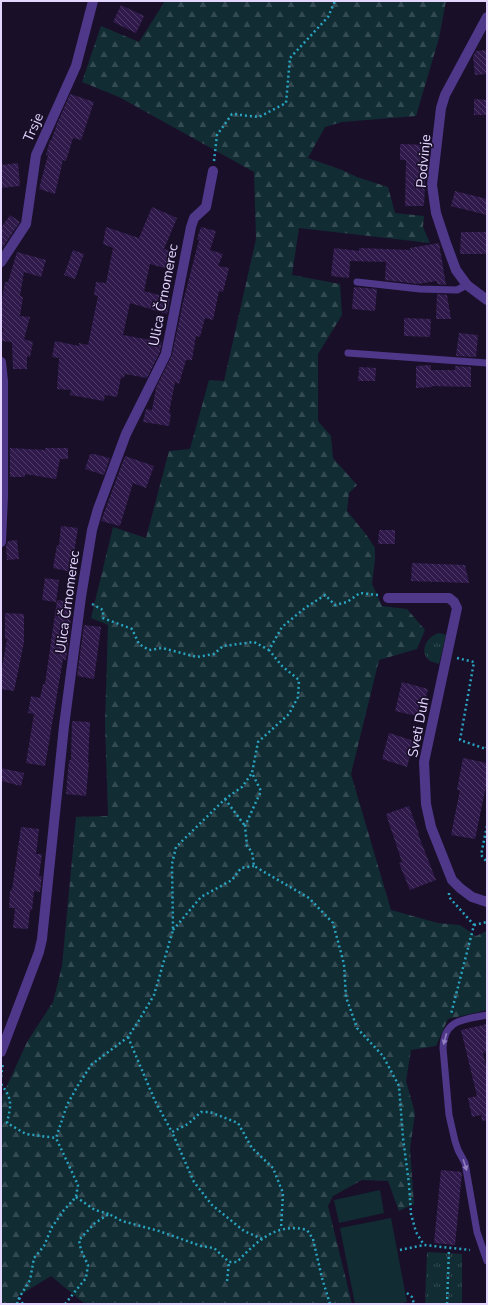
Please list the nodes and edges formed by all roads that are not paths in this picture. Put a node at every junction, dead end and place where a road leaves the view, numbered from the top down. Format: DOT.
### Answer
graph roads {
  1 [pos="93,1"];
  2 [pos="487,17"];
  3 [pos="213,171"];
  4 [pos="1,262"];
  5 [pos="357,282"];
  6 [pos="467,285"];
  7 [pos="487,300"];
  8 [pos="348,352"];
  9 [pos="1,362"];
  10 [pos="487,363"];
  11 [pos="1,542"];
  12 [pos="388,598"];
  13 [pos="487,902"];
  14 [pos="487,1015"];
  15 [pos="1,1052"];
  16 [pos="487,1260"];
  1 -- 4 [label="street, Trsje"];
  2 -- 6 [label="street, Podvinje"];
  3 -- 15 [label="street, Ulica Črnomerec"];
  5 -- 6 [label="lane"];
  6 -- 7 [label="street, Podvinje"];
  8 -- 10 [label="lane"];
  9 -- 11 [label="street"];
  12 -- 13 [label="street, Sveti Duh"];
  14 -- 16 [label="lane, one-way"];
}
